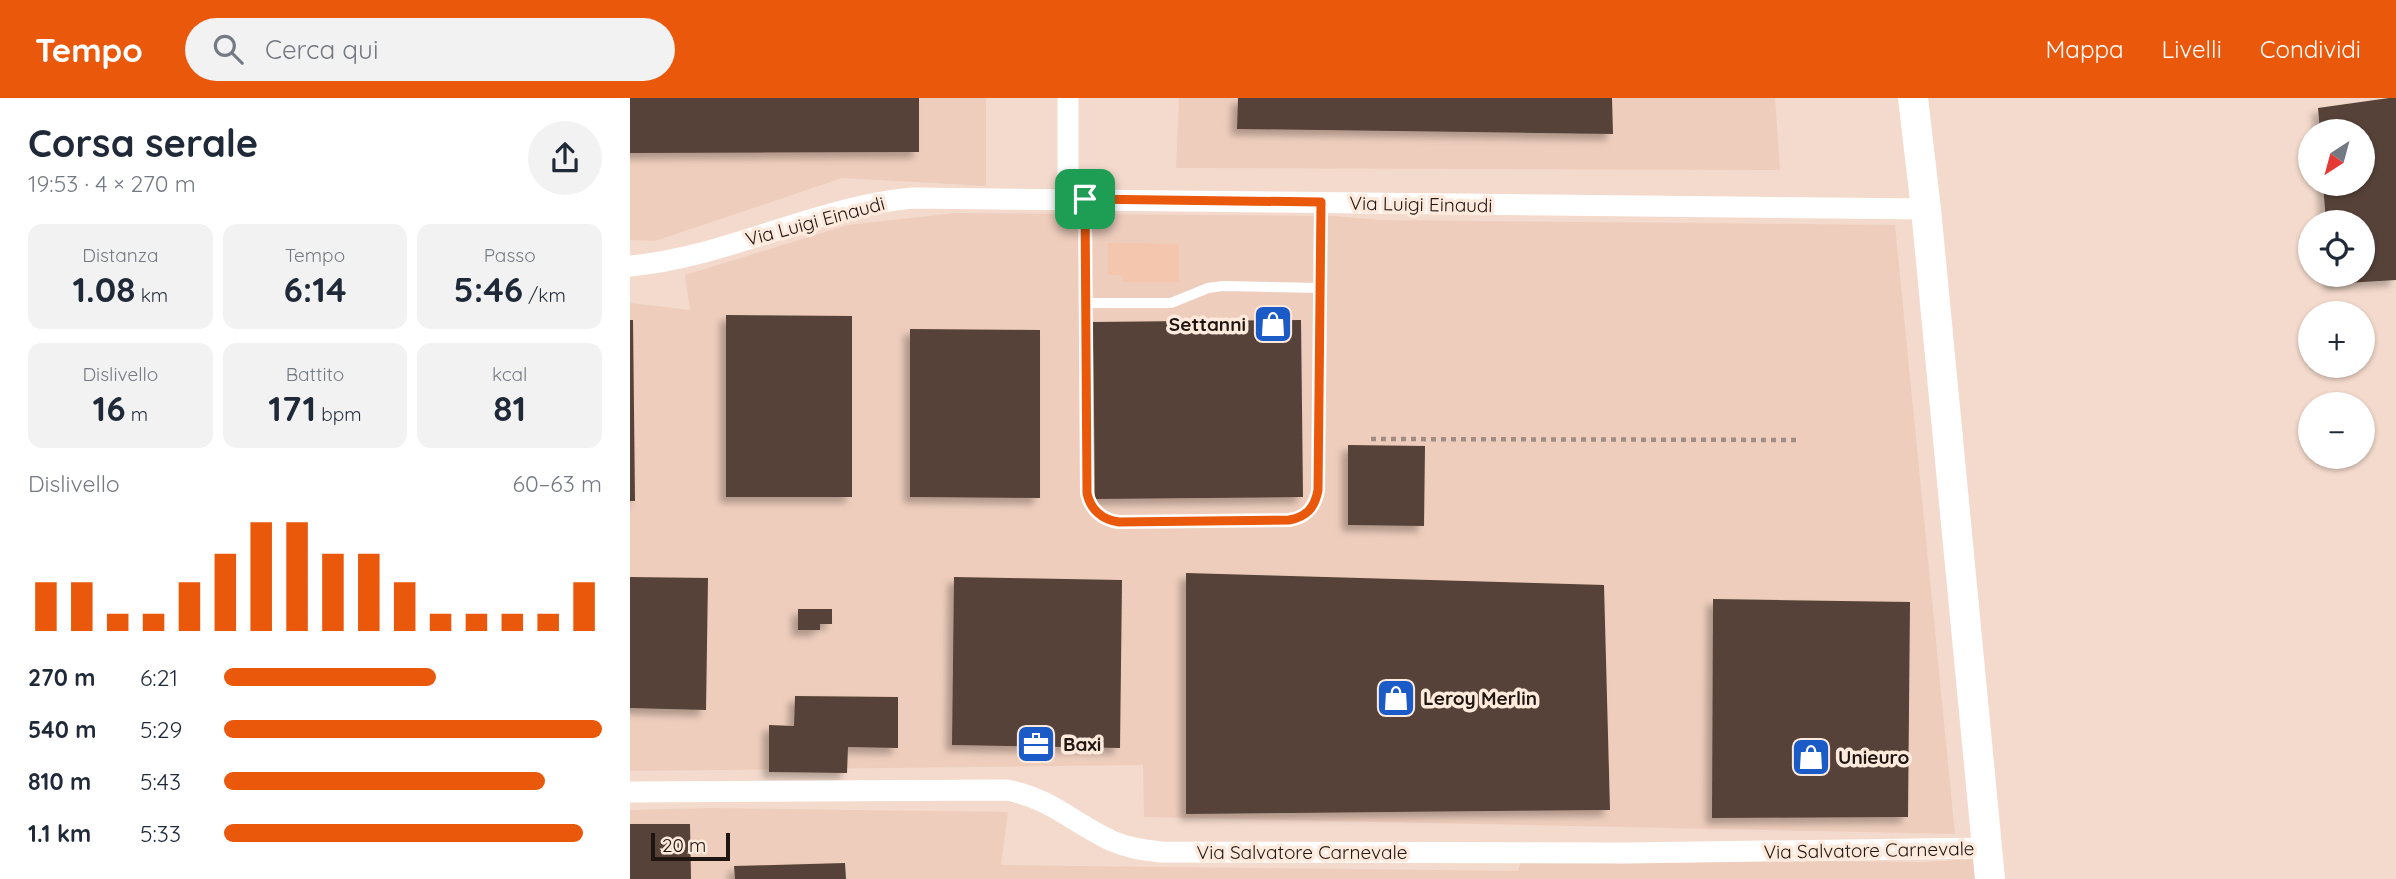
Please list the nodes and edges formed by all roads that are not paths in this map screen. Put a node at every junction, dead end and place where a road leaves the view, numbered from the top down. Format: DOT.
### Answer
graph roads {
  1 [pos="1068,98"];
  2 [pos="1913,98"];
  3 [pos="1077,199"];
  4 [pos="1321,202"];
  5 [pos="1926,209"];
  6 [pos="630,266"];
  7 [pos="1320,288"];
  8 [pos="1086,303"];
  9 [pos="630,792"];
  10 [pos="1987,848"];
  11 [pos="1990,879"];
  1 -- 3 [label="street"];
  2 -- 5 [label="street"];
  3 -- 4 [label="street, Via Luigi Einaudi"];
  3 -- 6 [label="street, Via Luigi Einaudi"];
  3 -- 8 [label="lane"];
  4 -- 5 [label="street, Via Luigi Einaudi"];
  4 -- 7 [label="lane"];
  5 -- 10 [label="street"];
  7 -- 8 [label="lane"];
  7 -- 8 [label="lane"];
  9 -- 10 [label="street, Via Salvatore Carnevale"];
  10 -- 11 [label="street"];
}
